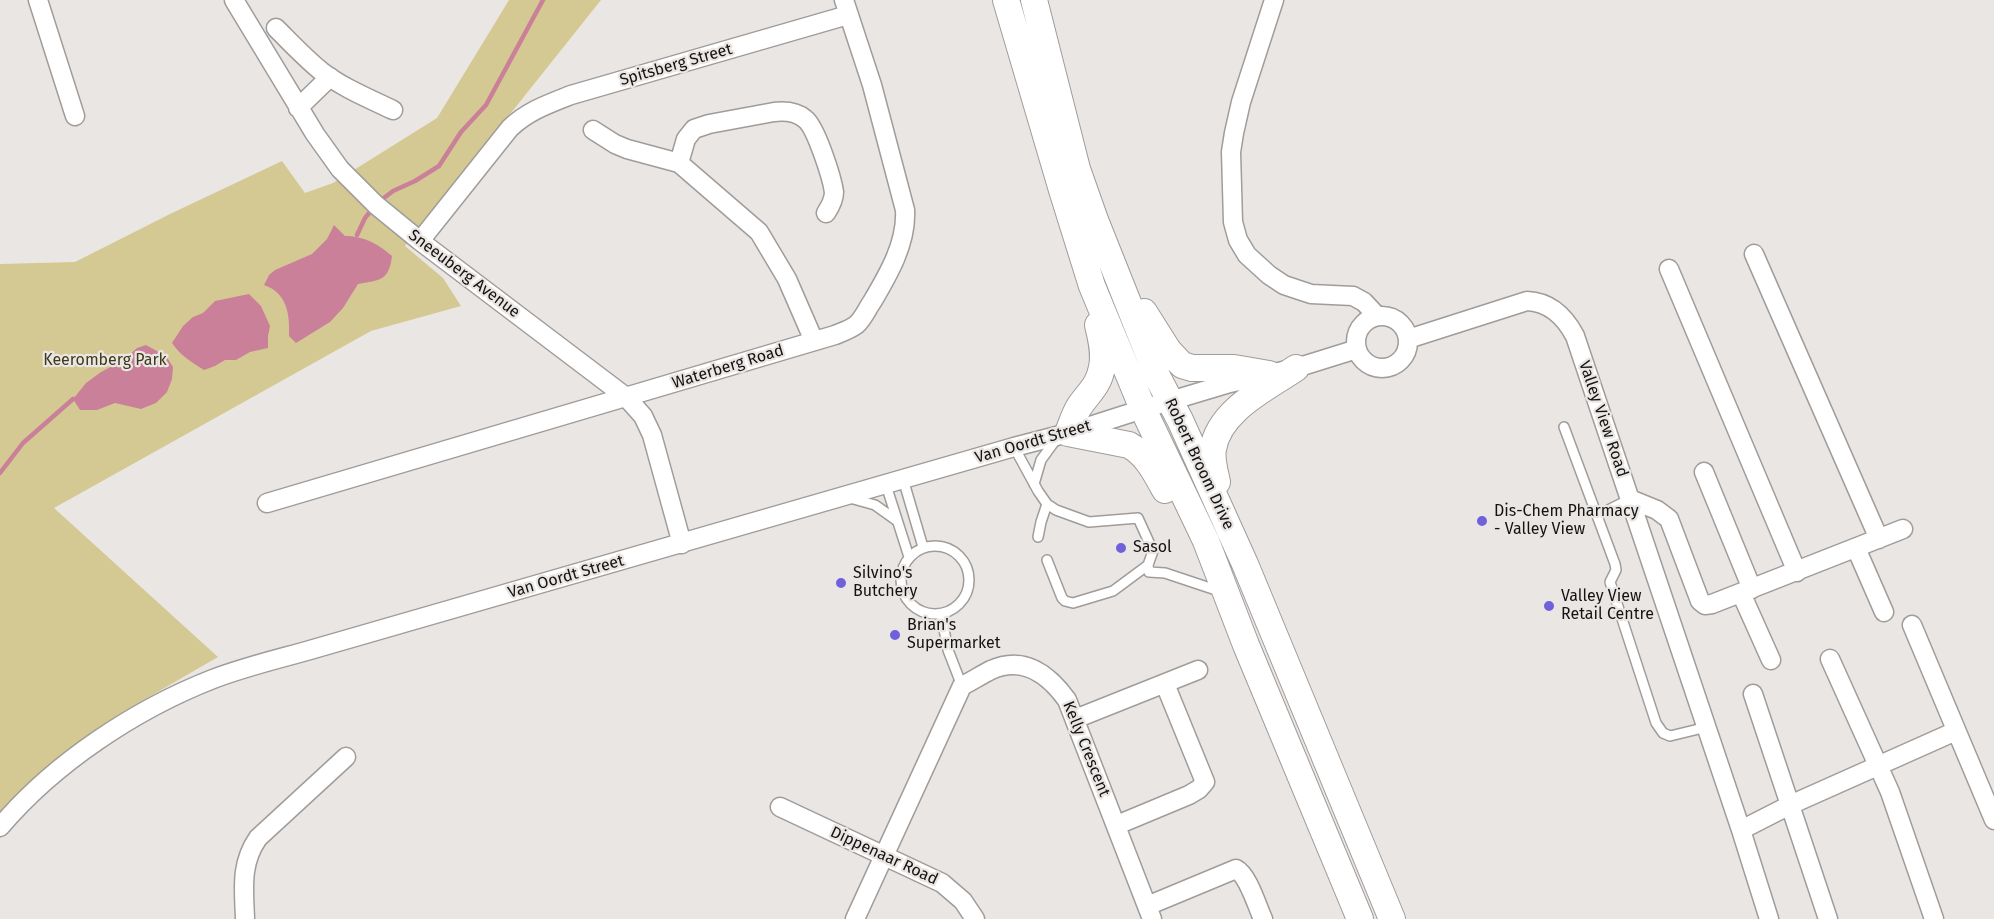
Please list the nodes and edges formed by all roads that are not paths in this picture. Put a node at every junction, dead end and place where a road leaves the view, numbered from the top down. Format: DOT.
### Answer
graph roads {
  1 [pos="38,0"];
  2 [pos="234,0"];
  3 [pos="1006,0"];
  4 [pos="1034,0"];
  5 [pos="1274,0"];
  6 [pos="846,8"];
  7 [pos="276,28"];
  8 [pos="330,77"];
  9 [pos="298,108"];
  10 [pos="393,110"];
  11 [pos="75,116"];
  12 [pos="593,130"];
  13 [pos="679,163"];
  14 [pos="826,213"];
  15 [pos="420,241"];
  16 [pos="1108,253"];
  17 [pos="1754,254"];
  18 [pos="1669,269"];
  19 [pos="1092,286"];
  20 [pos="1377,316"];
  21 [pos="1408,339"];
  22 [pos="814,341"];
  23 [pos="1357,349"];
  24 [pos="1296,368"];
  25 [pos="1269,374"];
  26 [pos="626,398"];
  27 [pos="1170,402"];
  28 [pos="1143,409"];
  29 [pos="1564,427"];
  30 [pos="1063,434"];
  31 [pos="1014,447"];
  32 [pos="1704,472"];
  33 [pos="894,482"];
  34 [pos="1034,484"];
  35 [pos="843,497"];
  36 [pos="1630,500"];
  37 [pos="267,503"];
  38 [pos="1047,504"];
  39 [pos="1598,515"];
  40 [pos="898,522"];
  41 [pos="1904,529"];
  42 [pos="1038,537"];
  43 [pos="1879,539"];
  44 [pos="1206,541"];
  45 [pos="682,544"];
  46 [pos="923,547"];
  47 [pos="1856,548"];
  48 [pos="909,557"];
  49 [pos="1047,560"];
  50 [pos="1245,564"];
  51 [pos="1148,565"];
  52 [pos="1797,572"];
  53 [pos="1746,591"];
  54 [pos="1225,592"];
  55 [pos="1884,612"];
  56 [pos="941,614"];
  57 [pos="1912,625"];
  58 [pos="1830,659"];
  59 [pos="1771,660"];
  60 [pos="1198,670"];
  61 [pos="1165,684"];
  62 [pos="962,686"];
  63 [pos="1753,694"];
  64 [pos="1075,719"];
  65 [pos="1707,727"];
  66 [pos="1956,731"];
  67 [pos="346,758"];
  68 [pos="1878,765"];
  69 [pos="1790,805"];
  70 [pos="780,807"];
  71 [pos="1994,820"];
  72 [pos="1117,825"];
  73 [pos="0,827"];
  74 [pos="1741,830"];
  75 [pos="884,855"];
  76 [pos="1150,913"];
  77 [pos="245,919"];
  78 [pos="855,919"];
  79 [pos="975,919"];
  80 [pos="1263,919"];
  81 [pos="1360,919"];
  82 [pos="1392,919"];
  83 [pos="1769,919"];
  84 [pos="1828,919"];
  85 [pos="1935,919"];
  1 -- 11 [label="street"];
  2 -- 9 [label="street, Sneeuberg Avenue"];
  3 -- 19 [label="street, Robert Broom Drive"];
  4 -- 16 [label="street, Robert Broom Drive"];
  5 -- 20 [label="street"];
  6 -- 15 [label="street, Spitsberg Street"];
  6 -- 22 [label="street, Waterberg Road"];
  7 -- 8 [label="street"];
  8 -- 9 [label="street"];
  8 -- 10 [label="street"];
  9 -- 15 [label="street, Sneeuberg Avenue"];
  12 -- 13 [label="street"];
  13 -- 14 [label="street"];
  13 -- 22 [label="street"];
  15 -- 26 [label="street, Sneeuberg Avenue"];
  16 -- 25 [label="street"];
  16 -- 27 [label="street, Robert Broom Drive"];
  17 -- 43 [label="street"];
  18 -- 52 [label="street"];
  19 -- 28 [label="street, Robert Broom Drive"];
  19 -- 30 [label="street"];
  20 -- 21 [label="street"];
  20 -- 23 [label="street"];
  21 -- 23 [label="street"];
  21 -- 36 [label="street, Valley View Road"];
  22 -- 26 [label="street, Waterberg Road"];
  23 -- 24 [label="street"];
  24 -- 25 [label="street"];
  24 -- 50 [label="street"];
  25 -- 27 [label="street"];
  26 -- 37 [label="street, Waterberg Road"];
  26 -- 45 [label="street, Sneeuberg Avenue"];
  27 -- 28 [label="street, Van Oordt Street"];
  27 -- 50 [label="street, Robert Broom Drive"];
  28 -- 30 [label="street, Van Oordt Street"];
  28 -- 44 [label="street, Robert Broom Drive"];
  29 -- 39 [label="lane"];
  30 -- 31 [label="street, Van Oordt Street"];
  30 -- 34 [label="lane"];
  30 -- 44 [label="street"];
  31 -- 33 [label="street, Van Oordt Street"];
  31 -- 34 [label="lane"];
  32 -- 53 [label="street"];
  33 -- 35 [label="street, Van Oordt Street"];
  33 -- 40 [label="lane"];
  33 -- 46 [label="lane"];
  34 -- 38 [label="lane"];
  35 -- 40 [label="lane"];
  35 -- 45 [label="street, Van Oordt Street"];
  36 -- 39 [label="lane"];
  36 -- 53 [label="street"];
  36 -- 65 [label="street, Valley View Road"];
  38 -- 42 [label="lane"];
  38 -- 51 [label="lane"];
  39 -- 65 [label="lane"];
  40 -- 48 [label="lane"];
  41 -- 43 [label="street"];
  43 -- 47 [label="street"];
  44 -- 54 [label="street, Robert Broom Drive"];
  45 -- 73 [label="street, Van Oordt Street"];
  46 -- 48 [label="lane"];
  46 -- 56 [label="lane"];
  47 -- 52 [label="street"];
  47 -- 55 [label="street"];
  48 -- 56 [label="lane"];
  49 -- 51 [label="lane"];
  50 -- 82 [label="street, Robert Broom Drive"];
  51 -- 54 [label="lane"];
  52 -- 53 [label="street"];
  53 -- 59 [label="street"];
  54 -- 81 [label="street, Robert Broom Drive"];
  56 -- 62 [label="lane"];
  57 -- 66 [label="street"];
  58 -- 68 [label="street"];
  60 -- 61 [label="street"];
  61 -- 64 [label="street"];
  61 -- 72 [label="street"];
  62 -- 64 [label="street, Kelly Crescent"];
  62 -- 75 [label="street"];
  63 -- 69 [label="street"];
  64 -- 72 [label="street, Kelly Crescent"];
  65 -- 74 [label="street, Valley View Road"];
  66 -- 68 [label="street"];
  66 -- 71 [label="street"];
  67 -- 77 [label="street"];
  68 -- 69 [label="street"];
  68 -- 85 [label="street"];
  69 -- 74 [label="street"];
  69 -- 84 [label="street"];
  70 -- 75 [label="street, Dippenaar Road"];
  72 -- 76 [label="street, Kelly Crescent"];
  74 -- 83 [label="street, Valley View Road"];
  75 -- 78 [label="street"];
  75 -- 79 [label="street, Dippenaar Road"];
  76 -- 80 [label="street"];
}
